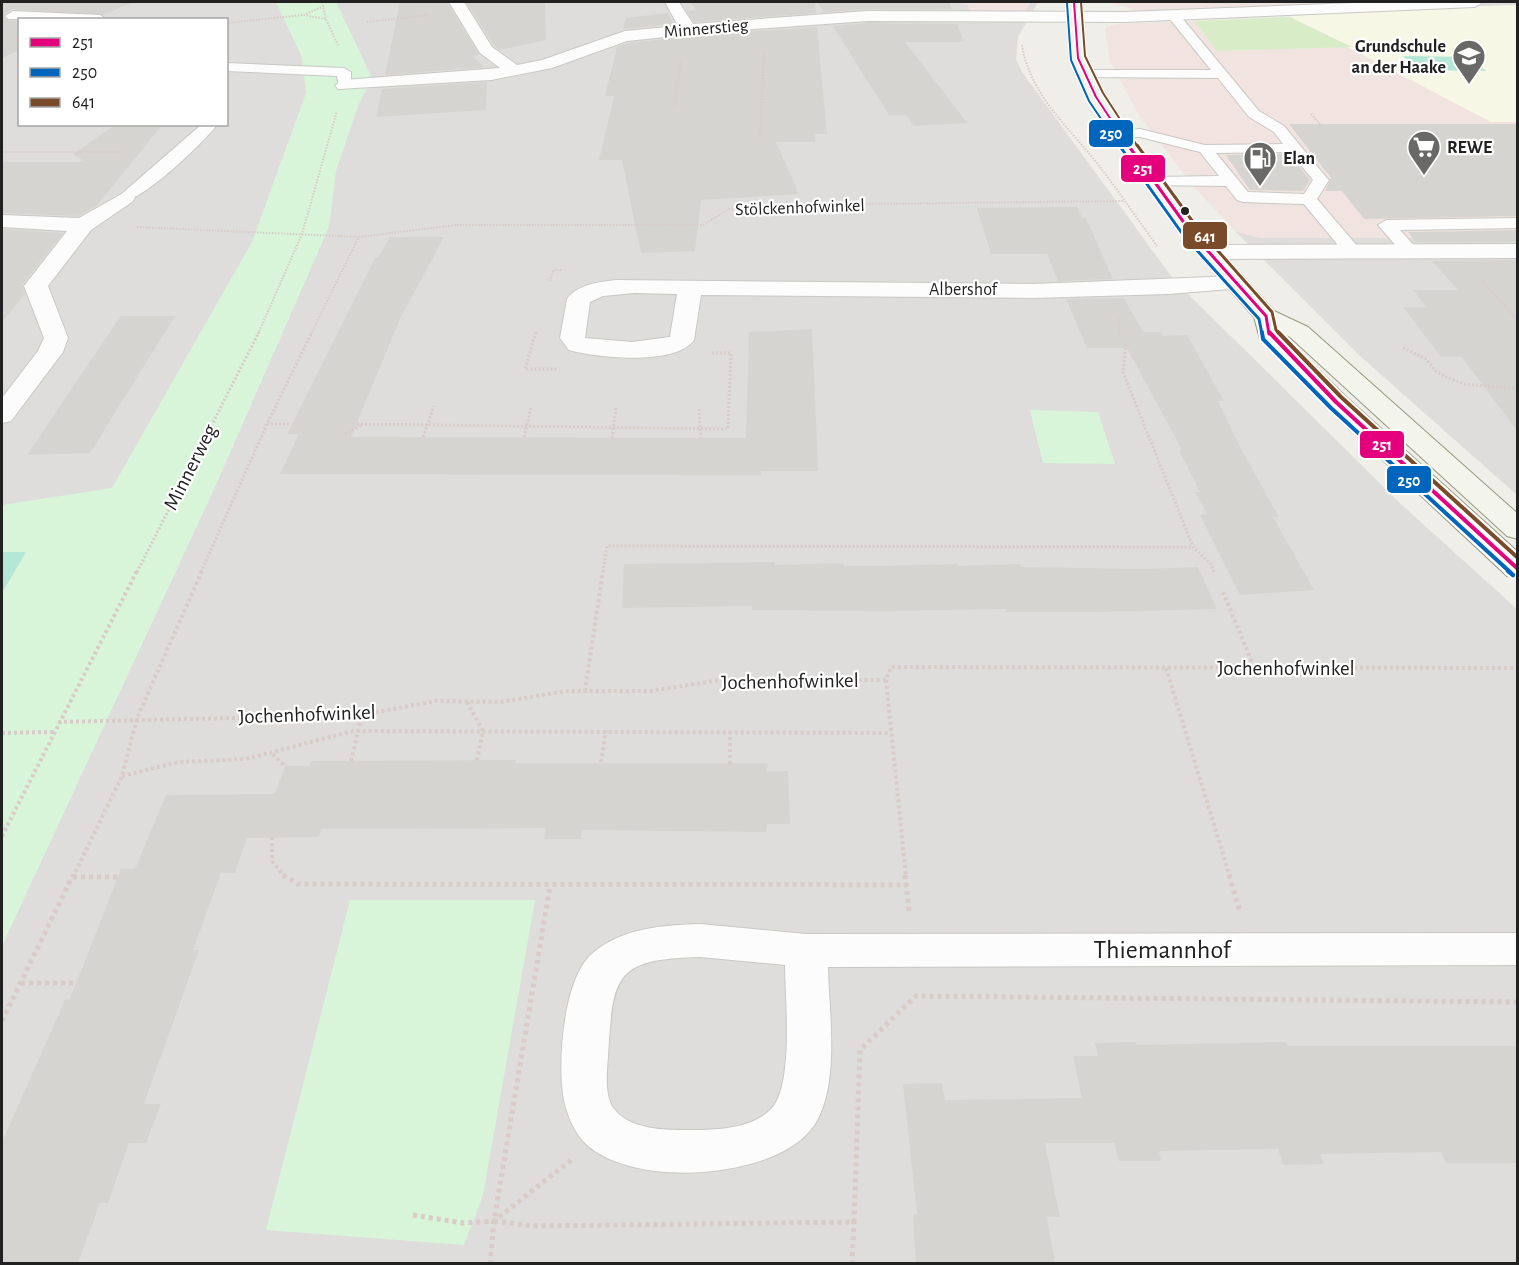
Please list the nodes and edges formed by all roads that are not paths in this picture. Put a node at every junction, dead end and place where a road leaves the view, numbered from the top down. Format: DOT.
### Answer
graph roads {
  1 [pos="38,2"];
  2 [pos="672,2"];
  3 [pos="1475,2"];
  4 [pos="1321,5"];
  5 [pos="460,7"];
  6 [pos="1074,10"];
  7 [pos="1173,15"];
  8 [pos="7,19"];
  9 [pos="688,29"];
  10 [pos="228,67"];
  11 [pos="514,71"];
  12 [pos="1222,74"];
  13 [pos="1085,75"];
  14 [pos="344,78"];
  15 [pos="208,126"];
  16 [pos="1119,134"];
  17 [pos="1294,148"];
  18 [pos="1205,149"];
  19 [pos="1229,181"];
  20 [pos="1153,182"];
  21 [pos="125,198"];
  22 [pos="1309,199"];
  23 [pos="2,221"];
  24 [pos="1518,223"];
  25 [pos="83,225"];
  26 [pos="1352,251"];
  27 [pos="1410,251"];
  28 [pos="1518,251"];
  29 [pos="1209,252"];
  30 [pos="1236,283"];
  31 [pos="690,288"];
  32 [pos="1266,315"];
  33 [pos="2,415"];
  34 [pos="1518,530"];
  35 [pos="1518,569"];
  36 [pos="1518,949"];
  37 [pos="806,951"];
  1 -- 8 [label="street"];
  2 -- 9 [label="street"];
  3 -- 4 [label="street, Minnerstieg"];
  4 -- 7 [label="street, Minnerstieg"];
  5 -- 11 [label="street"];
  6 -- 7 [label="street, Minnerstieg"];
  6 -- 9 [label="street, Minnerstieg"];
  6 -- 13 [label="street"];
  7 -- 12 [label="lane"];
  9 -- 11 [label="street, Minnerstieg"];
  10 -- 14 [label="lane"];
  11 -- 14 [label="street, Minnerstieg"];
  12 -- 13 [label="lane"];
  12 -- 17 [label="lane"];
  13 -- 16 [label="street"];
  15 -- 21 [label="lane"];
  16 -- 18 [label="lane"];
  16 -- 20 [label="street"];
  17 -- 18 [label="lane"];
  17 -- 22 [label="lane"];
  18 -- 19 [label="lane"];
  19 -- 20 [label="lane"];
  19 -- 22 [label="lane"];
  20 -- 29 [label="street"];
  21 -- 25 [label="street"];
  22 -- 26 [label="lane"];
  23 -- 25 [label="street"];
  24 -- 27 [label="lane"];
  25 -- 33 [label="street"];
  26 -- 27 [label="street"];
  26 -- 29 [label="street"];
  27 -- 28 [label="street"];
  29 -- 30 [label="street"];
  30 -- 31 [label="street, Albershof"];
  30 -- 32 [label="street"];
  31 -- 31 [label="street, Albershof"];
  32 -- 34 [label="street"];
  32 -- 35 [label="street"];
  36 -- 37 [label="street, Thiemannhof"];
  37 -- 37 [label="street, Thiemannhof"];
}
